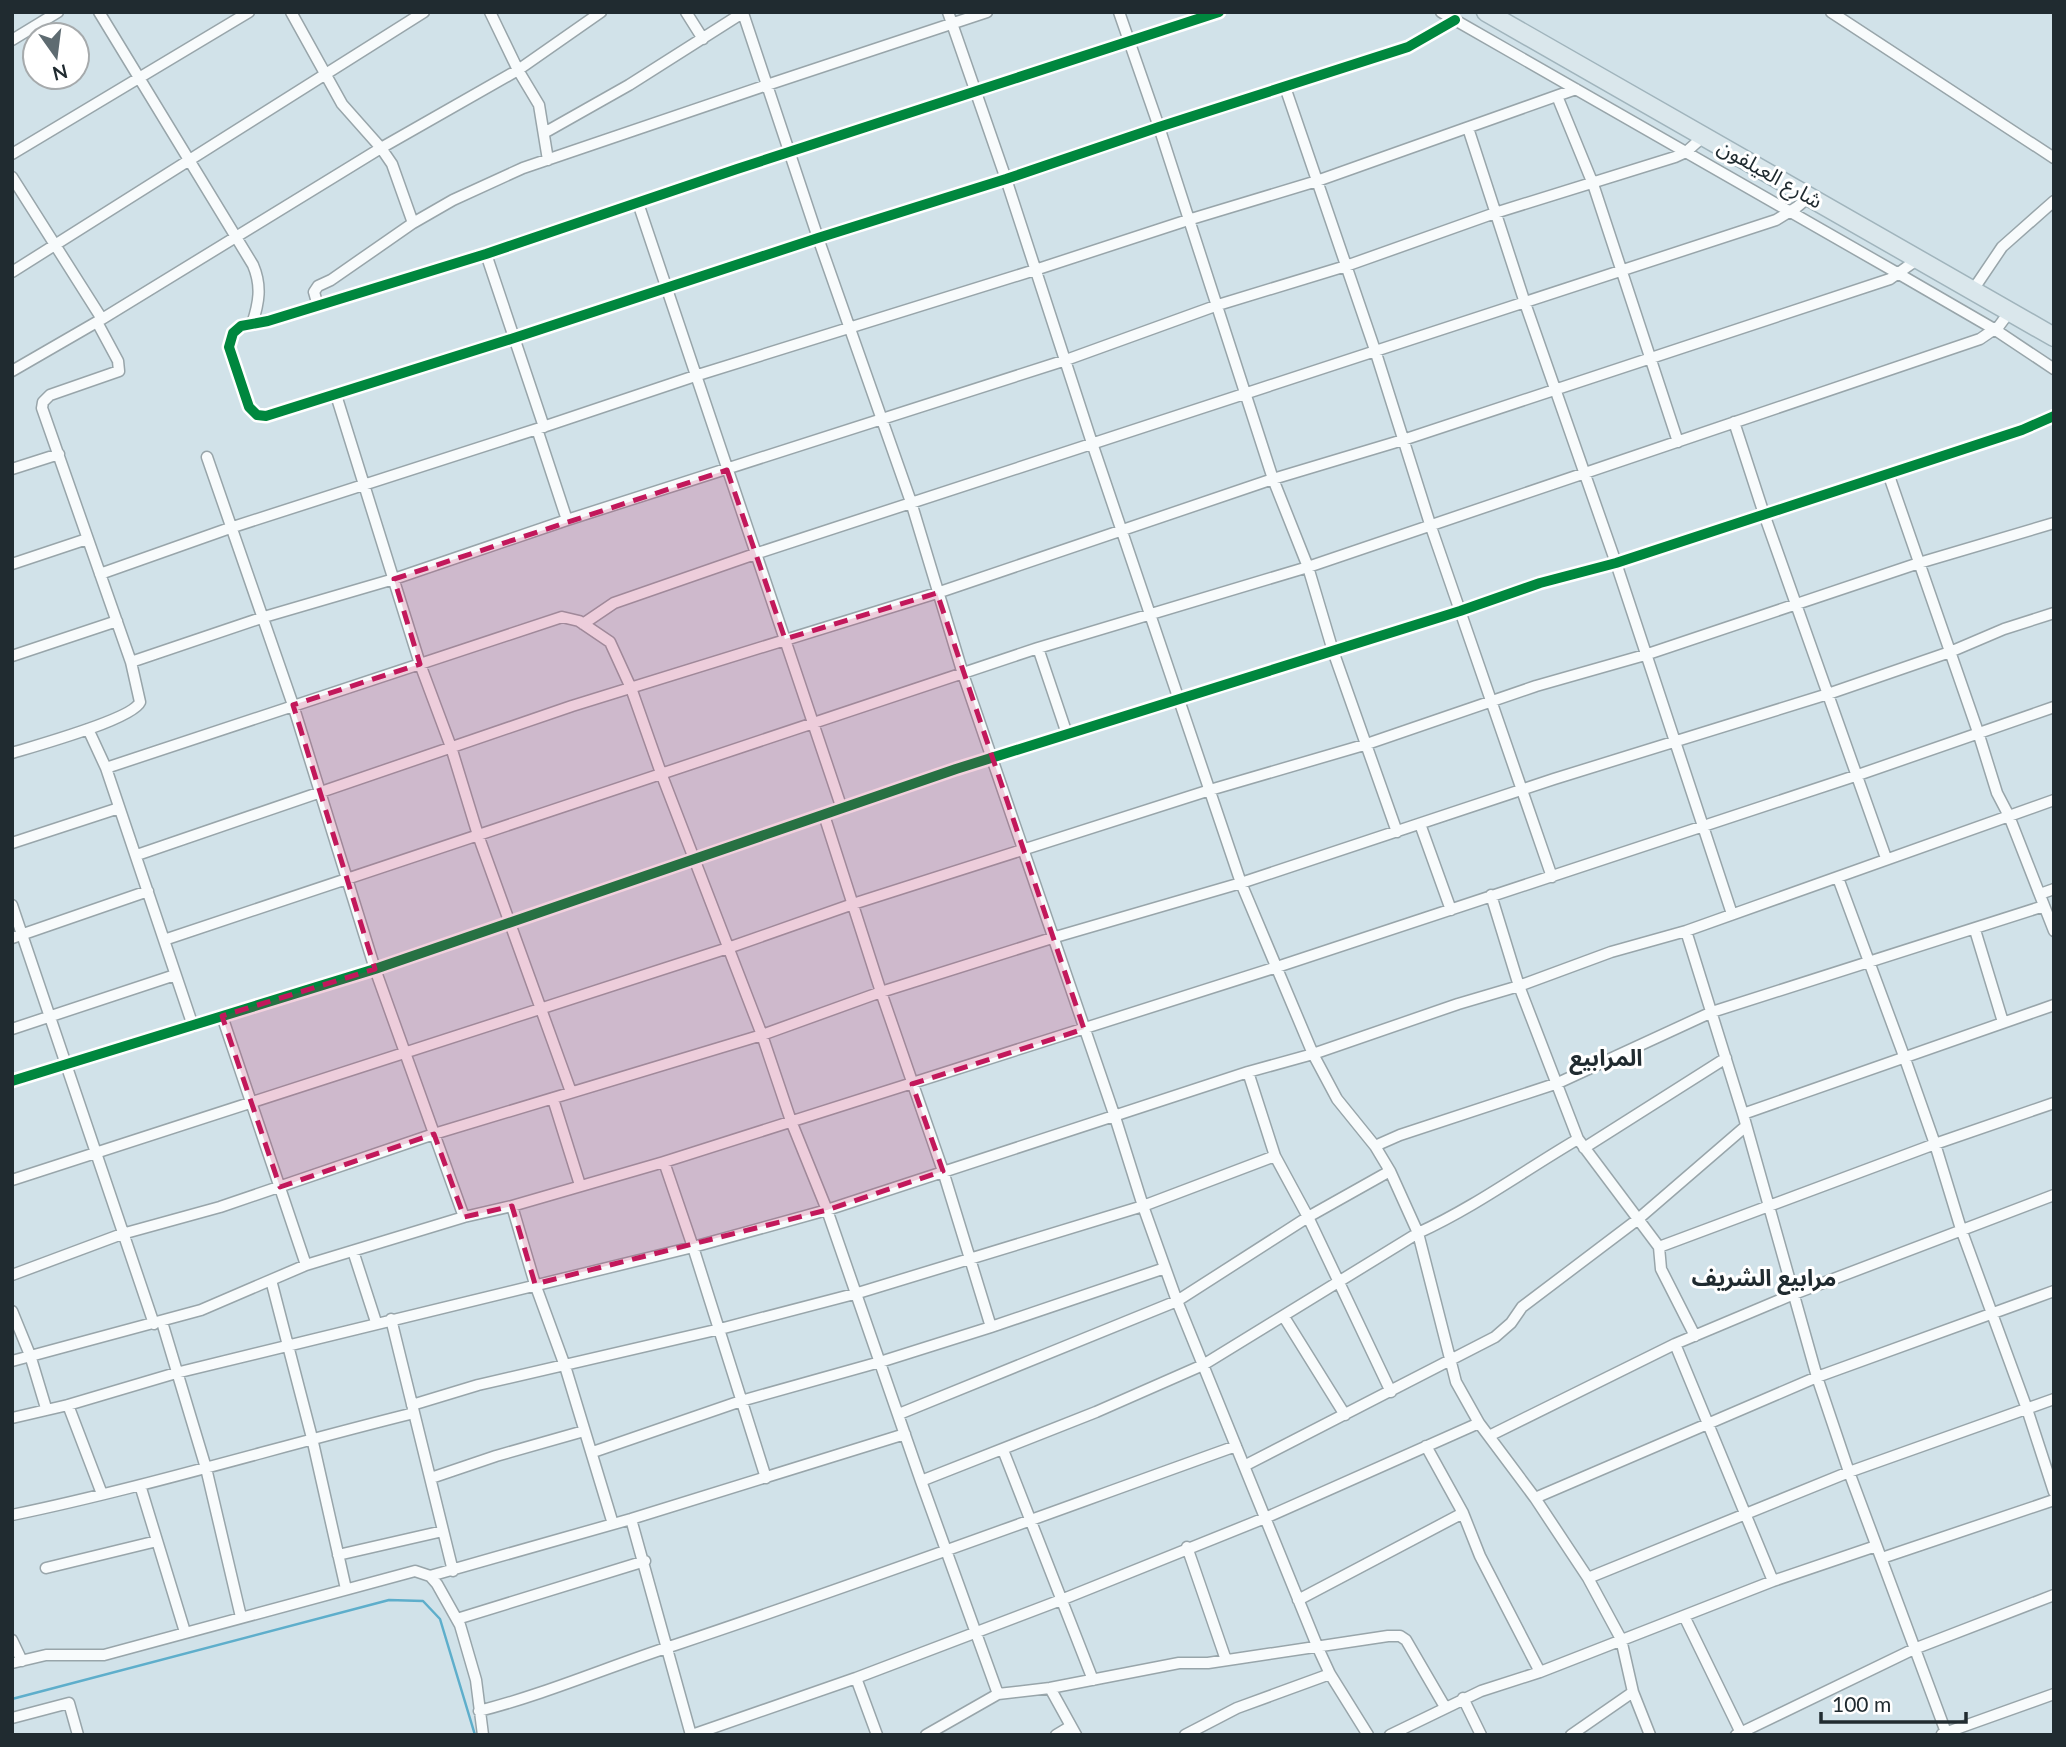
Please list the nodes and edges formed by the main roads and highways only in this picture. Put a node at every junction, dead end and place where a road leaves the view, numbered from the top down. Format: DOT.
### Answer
graph roads {
  1 [pos="1486,12"];
  2 [pos="2054,337"];
  1 -- 2 [label="highway, شارع العيلفون"];
}
